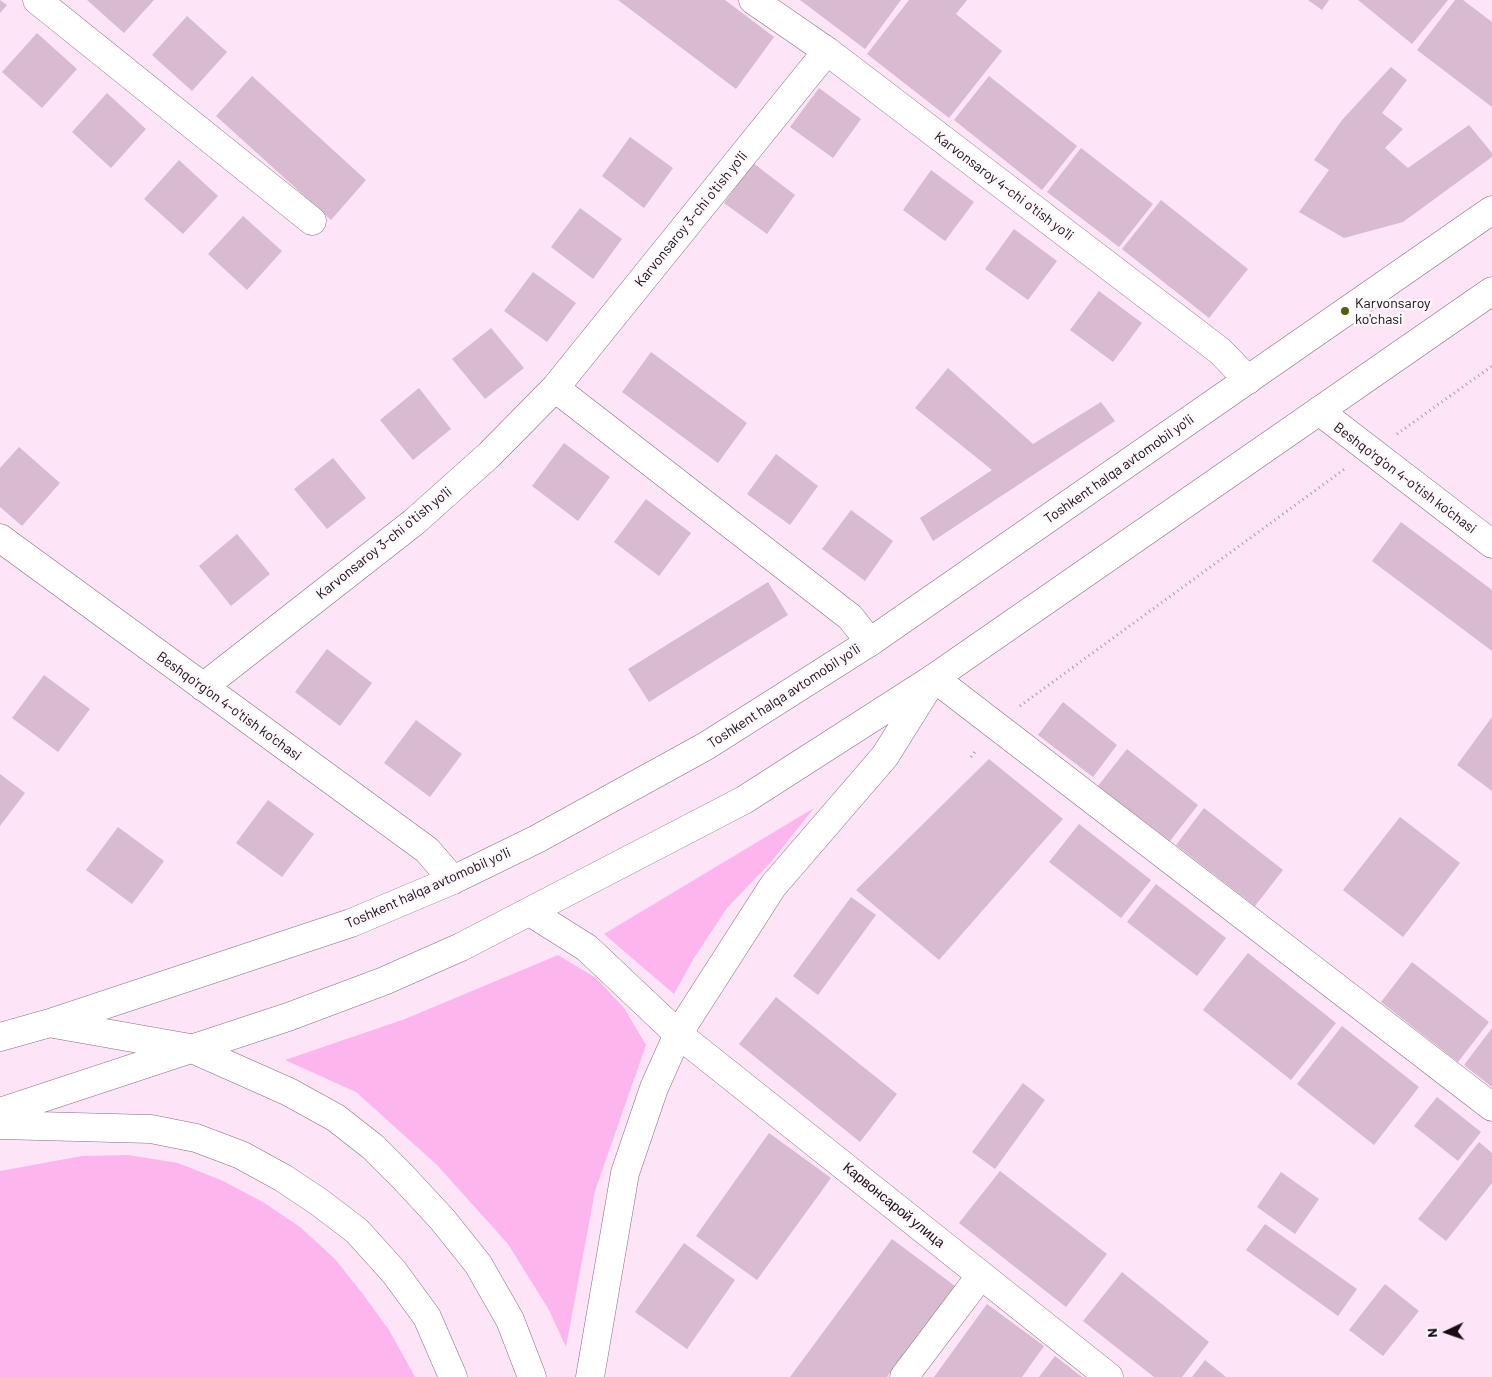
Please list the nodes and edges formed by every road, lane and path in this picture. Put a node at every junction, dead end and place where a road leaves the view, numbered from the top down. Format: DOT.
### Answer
graph roads {
  1 [pos="37,0"];
  2 [pos="753,0"];
  3 [pos="827,51"];
  4 [pos="1492,210"];
  5 [pos="312,222"];
  6 [pos="1492,291"];
  7 [pos="1492,366"];
  8 [pos="1248,380"];
  9 [pos="555,388"];
  10 [pos="1319,412"];
  11 [pos="1372,452"];
  12 [pos="0,538"];
  13 [pos="1492,544"];
  14 [pos="870,642"];
  15 [pos="934,678"];
  16 [pos="203,687"];
  17 [pos="995,725"];
  18 [pos="971,757"];
  19 [pos="453,880"];
  20 [pos="530,912"];
  21 [pos="50,1023"];
  22 [pos="678,1034"];
  23 [pos="0,1037"];
  24 [pos="190,1048"];
  25 [pos="1492,1107"];
  26 [pos="0,1112"];
  27 [pos="0,1124"];
  28 [pos="981,1275"];
  29 [pos="453,1377"];
  30 [pos="532,1377"];
  31 [pos="590,1377"];
  32 [pos="904,1377"];
  33 [pos="1109,1377"];
  1 -- 5 [label="main road"];
  2 -- 3 [label="main road, Karvonsaroy 4-chi o'tish yo'li"];
  3 -- 8 [label="main road, Karvonsaroy 4-chi o'tish yo'li"];
  3 -- 9 [label="main road, Karvonsaroy 3-chi o'tish yo'li"];
  4 -- 8 [label="main road, Toshkent halqa avtomobil yo'li"];
  6 -- 10 [label="main road"];
  7 -- 11 [label="path"];
  8 -- 14 [label="main road, Toshkent halqa avtomobil yo'li"];
  9 -- 14 [label="main road"];
  9 -- 16 [label="main road, Karvonsaroy 3-chi o'tish yo'li"];
  10 -- 11 [label="main road, Beshqo'rg'on 4-o'tish ko'chasi"];
  10 -- 15 [label="main road"];
  11 -- 13 [label="main road, Beshqo'rg'on 4-o'tish ko'chasi"];
  11 -- 17 [label="path"];
  12 -- 16 [label="main road, Beshqo'rg'on 4-o'tish ko'chasi"];
  14 -- 19 [label="main road, Toshkent halqa avtomobil yo'li"];
  15 -- 17 [label="main road"];
  15 -- 20 [label="main road"];
  15 -- 22 [label="main road"];
  16 -- 19 [label="main road, Beshqo'rg'on 4-o'tish ko'chasi"];
  17 -- 18 [label="path"];
  17 -- 25 [label="main road"];
  19 -- 21 [label="main road, Toshkent halqa avtomobil yo'li"];
  20 -- 22 [label="main road, Карвонсарой улица"];
  20 -- 24 [label="main road"];
  21 -- 23 [label="main road, Toshkent halqa avtomobil yo'li"];
  21 -- 24 [label="main road"];
  22 -- 28 [label="main road, Карвонсарой улица"];
  22 -- 31 [label="main road"];
  24 -- 26 [label="main road"];
  24 -- 30 [label="main road"];
  27 -- 29 [label="main road"];
  28 -- 32 [label="main road"];
  28 -- 33 [label="main road, Карвонсарой улица"];
}
